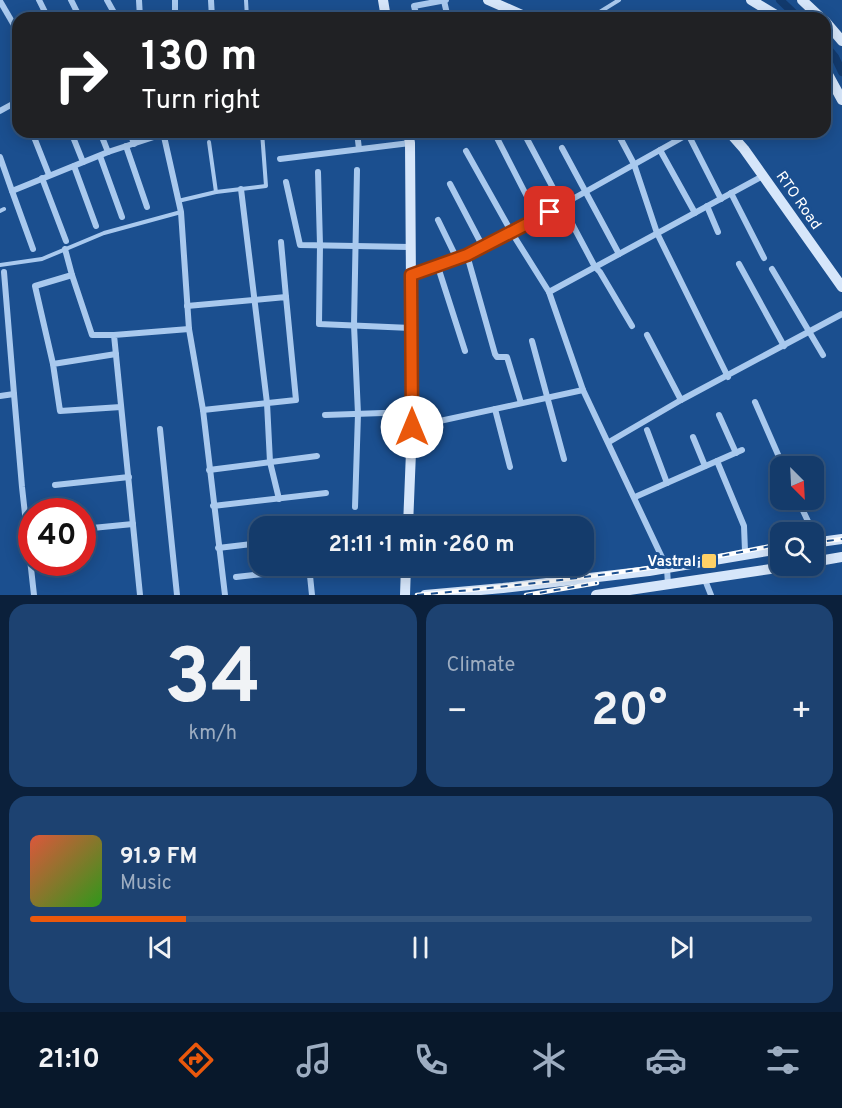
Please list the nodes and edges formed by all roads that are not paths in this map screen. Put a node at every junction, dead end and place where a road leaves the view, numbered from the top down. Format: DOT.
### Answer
graph roads {
  1 [pos="488,0"];
  2 [pos="619,0"];
  3 [pos="751,0"];
  4 [pos="802,0"];
  5 [pos="0,1"];
  6 [pos="445,1"];
  7 [pos="416,12"];
  8 [pos="515,12"];
  9 [pos="600,12"];
  10 [pos="772,12"];
  11 [pos="815,12"];
  12 [pos="12,22"];
  13 [pos="831,28"];
  14 [pos="842,41"];
  15 [pos="831,80"];
  16 [pos="842,100"];
  17 [pos="34,138"];
  18 [pos="73,138"];
  19 [pos="102,138"];
  20 [pos="132,138"];
  21 [pos="150,138"];
  22 [pos="164,138"];
  23 [pos="262,138"];
  24 [pos="358,138"];
  25 [pos="400,138"];
  26 [pos="411,138"];
  27 [pos="497,138"];
  28 [pos="620,138"];
  29 [pos="681,138"];
  30 [pos="692,138"];
  31 [pos="734,138"];
  32 [pos="527,139"];
  33 [pos="209,142"];
  34 [pos="134,144"];
  35 [pos="126,146"];
  36 [pos="562,148"];
  37 [pos="359,149"];
  38 [pos="660,150"];
  39 [pos="466,151"];
  40 [pos="108,152"];
  41 [pos="100,156"];
  42 [pos="0,157"];
  43 [pos="280,159"];
  44 [pos="83,162"];
  45 [pos="634,164"];
  46 [pos="74,166"];
  47 [pos="357,170"];
  48 [pos="318,172"];
  49 [pos="763,176"];
  50 [pos="45,177"];
  51 [pos="286,182"];
  52 [pos="450,184"];
  53 [pos="242,189"];
  54 [pos="12,191"];
  55 [pos="216,192"];
  56 [pos="586,192"];
  57 [pos="731,193"];
  58 [pos="721,199"];
  59 [pos="178,201"];
  60 [pos="561,205"];
  61 [pos="707,206"];
  62 [pos="147,207"];
  63 [pos="181,212"];
  64 [pos="695,213"];
  65 [pos="122,217"];
  66 [pos="538,218"];
  67 [pos="438,220"];
  68 [pos="96,226"];
  69 [pos="512,232"];
  70 [pos="718,232"];
  71 [pos="657,233"];
  72 [pos="66,241"];
  73 [pos="281,242"];
  74 [pos="320,245"];
  75 [pos="356,246"];
  76 [pos="410,247"];
  77 [pos="483,247"];
  78 [pos="33,249"];
  79 [pos="65,249"];
  80 [pos="619,254"];
  81 [pos="467,255"];
  82 [pos="764,258"];
  83 [pos="457,259"];
  84 [pos="739,264"];
  85 [pos="0,265"];
  86 [pos="438,267"];
  87 [pos="595,267"];
  88 [pos="772,268"];
  89 [pos="4,272"];
  90 [pos="72,275"];
  91 [pos="411,275"];
  92 [pos="842,287"];
  93 [pos="549,291"];
  94 [pos="286,297"];
  95 [pos="254,300"];
  96 [pos="187,306"];
  97 [pos="842,314"];
  98 [pos="354,325"];
  99 [pos="632,326"];
  100 [pos="411,328"];
  101 [pos="189,329"];
  102 [pos="810,332"];
  103 [pos="114,335"];
  104 [pos="647,335"];
  105 [pos="532,341"];
  106 [pos="784,346"];
  107 [pos="465,351"];
  108 [pos="116,354"];
  109 [pos="824,355"];
  110 [pos="53,364"];
  111 [pos="728,377"];
  112 [pos="583,390"];
  113 [pos="14,394"];
  114 [pos="0,396"];
  115 [pos="548,397"];
  116 [pos="681,400"];
  117 [pos="755,402"];
  118 [pos="267,403"];
  119 [pos="521,403"];
  120 [pos="121,406"];
  121 [pos="495,409"];
  122 [pos="203,410"];
  123 [pos="412,412"];
  124 [pos="358,414"];
  125 [pos="325,415"];
  126 [pos="719,415"];
  127 [pos="412,427"];
  128 [pos="160,429"];
  129 [pos="647,430"];
  130 [pos="693,437"];
  131 [pos="609,442"];
  132 [pos="317,456"];
  133 [pos="779,456"];
  134 [pos="564,459"];
  135 [pos="717,461"];
  136 [pos="270,462"];
  137 [pos="705,466"];
  138 [pos="510,467"];
  139 [pos="209,470"];
  140 [pos="129,477"];
  141 [pos="667,483"];
  142 [pos="55,485"];
  143 [pos="326,493"];
  144 [pos="635,497"];
  145 [pos="279,499"];
  146 [pos="213,506"];
  147 [pos="355,507"];
  148 [pos="408,516"];
  149 [pos="133,524"];
  150 [pos="96,528"];
  151 [pos="824,538"];
  152 [pos="842,539"];
  153 [pos="249,544"];
  154 [pos="218,548"];
  155 [pos="745,551"];
  156 [pos="770,551"];
  157 [pos="842,557"];
  158 [pos="824,560"];
  159 [pos="668,568"];
  160 [pos="770,569"];
  161 [pos="249,575"];
  162 [pos="310,576"];
  163 [pos="406,576"];
  164 [pos="236,577"];
  165 [pos="705,580"];
  166 [pos="668,585"];
  167 [pos="34,595"];
  168 [pos="140,595"];
  169 [pos="177,595"];
  170 [pos="225,595"];
  171 [pos="312,595"];
  172 [pos="405,595"];
  173 [pos="425,595"];
  174 [pos="596,595"];
  175 [pos="711,595"];
  1 -- 8 [label="street"];
  2 -- 9 [label="lane"];
  3 -- 10 [label="street"];
  4 -- 11 [label="street"];
  5 -- 12 [label="street"];
  6 -- 7 [label="street"];
  13 -- 14 [label="street"];
  15 -- 16 [label="street"];
  17 -- 50 [label="street"];
  18 -- 44 [label="street"];
  19 -- 40 [label="street"];
  20 -- 34 [label="street"];
  21 -- 34 [label="street"];
  22 -- 59 [label="street"];
  23 -- 53 [label="lane"];
  24 -- 37 [label="street"];
  25 -- 37 [label="street"];
  26 -- 76 [label="street"];
  27 -- 66 [label="street"];
  28 -- 45 [label="street"];
  29 -- 38 [label="street"];
  30 -- 58 [label="street"];
  31 -- 49 [label="street, RTO Road"];
  32 -- 60 [label="street"];
  33 -- 55 [label="lane"];
  34 -- 35 [label="street"];
  35 -- 40 [label="street"];
  35 -- 62 [label="street"];
  36 -- 56 [label="street"];
  37 -- 43 [label="street"];
  38 -- 45 [label="street"];
  38 -- 64 [label="street"];
  39 -- 69 [label="street"];
  40 -- 41 [label="street"];
  41 -- 44 [label="street"];
  41 -- 65 [label="street"];
  42 -- 54 [label="street"];
  44 -- 46 [label="street"];
  45 -- 56 [label="street"];
  45 -- 71 [label="street"];
  46 -- 50 [label="street"];
  46 -- 68 [label="street"];
  47 -- 75 [label="street"];
  48 -- 74 [label="street"];
  49 -- 57 [label="street"];
  49 -- 92 [label="street, RTO Road"];
  50 -- 54 [label="street"];
  50 -- 72 [label="street"];
  51 -- 74 [label="street"];
  52 -- 77 [label="street"];
  53 -- 55 [label="lane"];
  53 -- 95 [label="street"];
  54 -- 78 [label="street"];
  55 -- 59 [label="lane"];
  56 -- 60 [label="street"];
  56 -- 80 [label="street"];
  57 -- 58 [label="street"];
  57 -- 82 [label="street"];
  58 -- 61 [label="street"];
  59 -- 63 [label="street"];
  60 -- 66 [label="street"];
  60 -- 87 [label="street"];
  61 -- 64 [label="street"];
  61 -- 70 [label="street"];
  63 -- 79 [label="lane"];
  63 -- 96 [label="street"];
  64 -- 71 [label="street"];
  66 -- 69 [label="street"];
  67 -- 83 [label="street"];
  69 -- 77 [label="street"];
  69 -- 93 [label="street"];
  71 -- 80 [label="street"];
  71 -- 111 [label="street"];
  73 -- 94 [label="street"];
  74 -- 75 [label="street"];
  74 -- 98 [label="street"];
  75 -- 76 [label="street"];
  75 -- 98 [label="street"];
  76 -- 91 [label="street"];
  77 -- 81 [label="street"];
  79 -- 85 [label="lane"];
  79 -- 90 [label="street"];
  80 -- 87 [label="street"];
  81 -- 83 [label="street"];
  81 -- 119 [label="street"];
  83 -- 86 [label="street"];
  84 -- 106 [label="street"];
  86 -- 91 [label="street"];
  86 -- 107 [label="street"];
  87 -- 93 [label="street"];
  87 -- 99 [label="street"];
  88 -- 102 [label="street"];
  89 -- 113 [label="street"];
  90 -- 103 [label="street"];
  90 -- 110 [label="street"];
  91 -- 100 [label="street"];
  93 -- 112 [label="street"];
  94 -- 95 [label="street"];
  94 -- 118 [label="street"];
  95 -- 96 [label="street"];
  95 -- 118 [label="street"];
  96 -- 101 [label="street"];
  97 -- 102 [label="street"];
  98 -- 100 [label="street"];
  98 -- 124 [label="street"];
  100 -- 123 [label="street"];
  101 -- 103 [label="street"];
  101 -- 122 [label="street"];
  102 -- 106 [label="street"];
  102 -- 109 [label="street"];
  103 -- 108 [label="street"];
  104 -- 116 [label="street"];
  105 -- 115 [label="street"];
  106 -- 111 [label="street"];
  108 -- 110 [label="street"];
  108 -- 120 [label="street"];
  110 -- 120 [label="street"];
  111 -- 116 [label="street"];
  112 -- 115 [label="street"];
  112 -- 131 [label="street"];
  113 -- 114 [label="street"];
  113 -- 167 [label="street"];
  115 -- 119 [label="street"];
  115 -- 134 [label="street"];
  116 -- 131 [label="street"];
  117 -- 133 [label="street"];
  118 -- 122 [label="street"];
  118 -- 136 [label="street"];
  119 -- 121 [label="street"];
  120 -- 140 [label="street"];
  121 -- 127 [label="street"];
  121 -- 138 [label="street"];
  122 -- 139 [label="street"];
  123 -- 124 [label="street"];
  123 -- 127 [label="street"];
  124 -- 125 [label="street"];
  124 -- 147 [label="street"];
  126 -- 135 [label="street"];
  127 -- 148 [label="street"];
  128 -- 169 [label="street"];
  129 -- 141 [label="street"];
  130 -- 137 [label="street"];
  131 -- 144 [label="street"];
  132 -- 136 [label="street"];
  135 -- 137 [label="street"];
  135 -- 155 [label="street"];
  136 -- 139 [label="street"];
  136 -- 145 [label="street"];
  137 -- 141 [label="street"];
  139 -- 146 [label="street"];
  140 -- 142 [label="street"];
  140 -- 149 [label="street"];
  141 -- 144 [label="street"];
  143 -- 145 [label="street"];
  144 -- 159 [label="street"];
  145 -- 146 [label="street"];
  146 -- 154 [label="street"];
  149 -- 150 [label="street"];
  149 -- 168 [label="street"];
  151 -- 152 [label="street"];
  153 -- 154 [label="street"];
  154 -- 170 [label="street"];
  156 -- 159 [label="street"];
  157 -- 158 [label="street"];
  159 -- 166 [label="street"];
  159 -- 173 [label="street"];
  160 -- 165 [label="street"];
  161 -- 164 [label="street"];
  162 -- 171 [label="street"];
  163 -- 172 [label="street"];
  165 -- 166 [label="street"];
  165 -- 175 [label="street"];
  166 -- 174 [label="street"];
}
